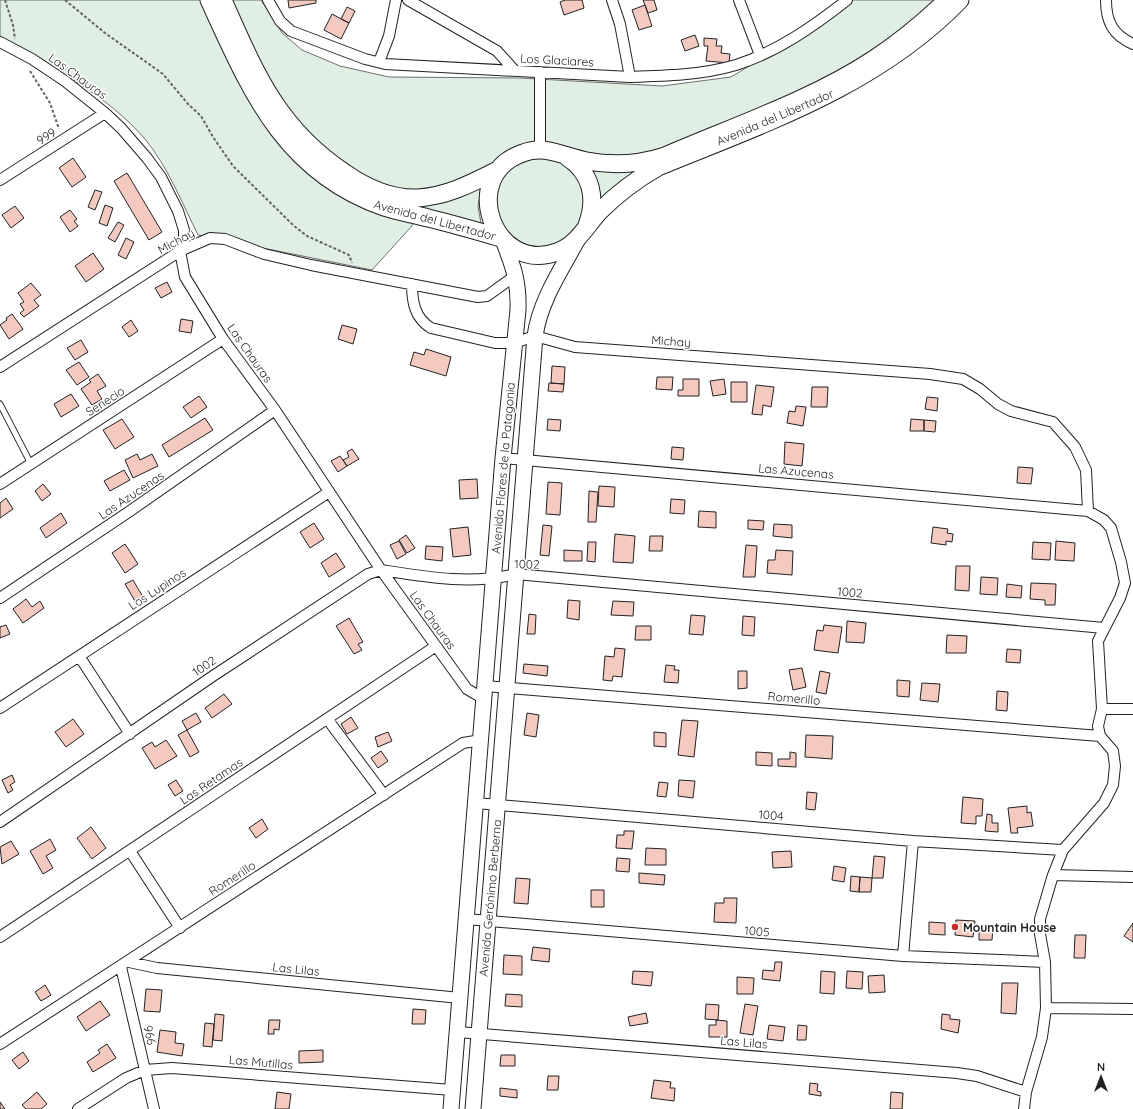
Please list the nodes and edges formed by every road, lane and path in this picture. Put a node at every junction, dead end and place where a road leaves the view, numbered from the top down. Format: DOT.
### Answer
graph roads {
  1 [pos="5,0"];
  2 [pos="65,0"];
  3 [pos="209,0"];
  4 [pos="223,0"];
  5 [pos="268,0"];
  6 [pos="396,0"];
  7 [pos="408,0"];
  8 [pos="612,0"];
  9 [pos="739,0"];
  10 [pos="847,0"];
  11 [pos="947,0"];
  12 [pos="960,0"];
  13 [pos="1106,0"];
  14 [pos="0,42"];
  15 [pos="1133,44"];
  16 [pos="17,51"];
  17 [pos="760,55"];
  18 [pos="379,62"];
  19 [pos="29,71"];
  20 [pos="515,71"];
  21 [pos="540,72"];
  22 [pos="630,77"];
  23 [pos="106,113"];
  24 [pos="63,140"];
  25 [pos="540,149"];
  26 [pos="564,155"];
  27 [pos="498,170"];
  28 [pos="0,180"];
  29 [pos="583,232"];
  30 [pos="502,239"];
  31 [pos="180,251"];
  32 [pos="352,273"];
  33 [pos="516,275"];
  34 [pos="412,284"];
  35 [pos="535,336"];
  36 [pos="223,339"];
  37 [pos="514,343"];
  38 [pos="0,367"];
  39 [pos="0,404"];
  40 [pos="275,410"];
  41 [pos="503,458"];
  42 [pos="525,460"];
  43 [pos="31,464"];
  44 [pos="0,484"];
  45 [pos="328,492"];
  46 [pos="1088,511"];
  47 [pos="381,570"];
  48 [pos="516,574"];
  49 [pos="494,579"];
  50 [pos="0,598"];
  51 [pos="1104,628"];
  52 [pos="436,646"];
  53 [pos="79,656"];
  54 [pos="507,687"];
  55 [pos="485,692"];
  56 [pos="0,708"];
  57 [pos="1102,709"];
  58 [pos="1133,709"];
  59 [pos="328,720"];
  60 [pos="130,734"];
  61 [pos="1100,736"];
  62 [pos="481,740"];
  63 [pos="384,795"];
  64 [pos="476,803"];
  65 [pos="497,805"];
  66 [pos="0,822"];
  67 [pos="913,841"];
  68 [pos="1063,850"];
  69 [pos="130,851"];
  70 [pos="1053,875"];
  71 [pos="1133,877"];
  72 [pos="466,919"];
  73 [pos="488,921"];
  74 [pos="180,928"];
  75 [pos="0,937"];
  76 [pos="903,956"];
  77 [pos="1045,962"];
  78 [pos="125,964"];
  79 [pos="460,998"];
  80 [pos="1046,1008"];
  81 [pos="1133,1009"];
  82 [pos="458,1032"];
  83 [pos="479,1034"];
  84 [pos="0,1044"];
  85 [pos="145,1070"];
  86 [pos="452,1090"];
  87 [pos="1026,1092"];
  88 [pos="78,1109"];
  89 [pos="154,1109"];
  90 [pos="450,1109"];
  91 [pos="473,1109"];
  92 [pos="1024,1109"];
  1 -- 16 [label="path"];
  2 -- 32 [label="path"];
  3 -- 30 [label="main road, Avenida del Libertador"];
  4 -- 27 [label="main road, Avenida del Libertador"];
  5 -- 18 [label="street, Los Glaciares"];
  6 -- 18 [label="street"];
  7 -- 20 [label="street"];
  8 -- 22 [label="street"];
  9 -- 17 [label="street"];
  10 -- 17 [label="street, Los Glaciares"];
  11 -- 26 [label="main road, Avenida del Libertador"];
  12 -- 29 [label="main road, Avenida del Libertador"];
  13 -- 15 [label="street"];
  14 -- 16 [label="street, Las Chauras"];
  16 -- 23 [label="street, Las Chauras"];
  17 -- 22 [label="street, Los Glaciares"];
  18 -- 20 [label="street, Los Glaciares"];
  19 -- 24 [label="path"];
  20 -- 21 [label="street, Los Glaciares"];
  21 -- 22 [label="street, Los Glaciares"];
  21 -- 25 [label="street"];
  23 -- 24 [label="street, 999"];
  23 -- 31 [label="street, Las Chauras"];
  24 -- 28 [label="street, 999"];
  25 -- 26 [label="main road, Avenida del Libertador"];
  25 -- 27 [label="main road, Avenida del Libertador"];
  26 -- 29 [label="main road, Avenida del Libertador"];
  27 -- 30 [label="main road, Avenida del Libertador"];
  29 -- 30 [label="main road, Avenida del Libertador"];
  29 -- 35 [label="street, Avenida Flores de la Patagonia"];
  30 -- 33 [label="street, Avenida Flores de la Patagonia"];
  31 -- 32 [label="street, Michay"];
  31 -- 36 [label="street, Las Chauras"];
  31 -- 38 [label="street, Michay"];
  32 -- 34 [label="street, Michay"];
  33 -- 34 [label="street, Michay"];
  33 -- 37 [label="street, Avenida Flores de la Patagonia"];
  34 -- 37 [label="street"];
  35 -- 37 [label="street"];
  35 -- 42 [label="street, Avenida Flores de la Patagonia"];
  35 -- 46 [label="street, Michay"];
  36 -- 40 [label="street, Las Chauras"];
  36 -- 43 [label="street, Senecio"];
  37 -- 41 [label="street, Avenida Flores de la Patagonia"];
  39 -- 43 [label="lane"];
  40 -- 45 [label="street, Las Chauras"];
  40 -- 50 [label="street, Las Azucenas"];
  41 -- 42 [label="street, Las Azucenas"];
  41 -- 49 [label="street, Avenida Flores de la Patagonia"];
  42 -- 46 [label="street, Las Azucenas"];
  42 -- 48 [label="street, Avenida Flores de la Patagonia"];
  43 -- 44 [label="street, Senecio"];
  45 -- 47 [label="street, Las Chauras"];
  45 -- 53 [label="street, Los Lupinos"];
  46 -- 51 [label="street"];
  47 -- 49 [label="street, 1002"];
  47 -- 52 [label="street, Las Chauras"];
  47 -- 60 [label="street, 1002"];
  48 -- 49 [label="street, 1002"];
  48 -- 51 [label="street, 1002"];
  48 -- 54 [label="street, Avenida Flores de la Patagonia"];
  49 -- 55 [label="street, Avenida Flores de la Patagonia"];
  51 -- 57 [label="street"];
  52 -- 55 [label="street, Las Chauras"];
  52 -- 59 [label="street, Las Retamas"];
  53 -- 56 [label="street, Los Lupinos"];
  53 -- 60 [label="street"];
  54 -- 55 [label="street, Romerillo"];
  54 -- 61 [label="street, Romerillo"];
  54 -- 65 [label="street, Avenida Gerónimo Berberna"];
  55 -- 62 [label="street, Avenida Gerónimo Berberna"];
  57 -- 58 [label="street"];
  57 -- 61 [label="street"];
  59 -- 63 [label="street"];
  59 -- 69 [label="street, Las Retamas"];
  60 -- 66 [label="street, 1002"];
  61 -- 68 [label="street"];
  62 -- 63 [label="street, Romerillo"];
  62 -- 64 [label="street, Avenida Gerónimo Berberna"];
  63 -- 74 [label="street, Romerillo"];
  64 -- 65 [label="street, 1004"];
  64 -- 72 [label="street, Avenida Gerónimo Berberna"];
  65 -- 67 [label="street, 1004"];
  65 -- 73 [label="street, Avenida Gerónimo Berberna"];
  67 -- 68 [label="street, 1004"];
  67 -- 76 [label="street"];
  68 -- 70 [label="street"];
  69 -- 74 [label="street"];
  69 -- 75 [label="street, Las Retamas"];
  70 -- 71 [label="street"];
  70 -- 77 [label="street"];
  72 -- 73 [label="street, 1005"];
  72 -- 79 [label="street, Avenida Gerónimo Berberna"];
  73 -- 76 [label="street, 1005"];
  73 -- 83 [label="street, Avenida Gerónimo Berberna"];
  74 -- 78 [label="street, Romerillo"];
  76 -- 77 [label="street, 1005"];
  77 -- 80 [label="street"];
  78 -- 79 [label="street, Las Lilas"];
  78 -- 84 [label="street, Romerillo"];
  78 -- 85 [label="street, 966"];
  79 -- 82 [label="street, Avenida Gerónimo Berberna"];
  80 -- 81 [label="street"];
  80 -- 87 [label="street"];
  82 -- 83 [label="street, Las Lilas"];
  82 -- 86 [label="street, Avenida Gerónimo Berberna"];
  83 -- 87 [label="street, Las Lilas"];
  83 -- 91 [label="street, Avenida Gerónimo Berberna"];
  85 -- 86 [label="street, Las Mutillas"];
  85 -- 88 [label="street, Las Mutillas"];
  85 -- 89 [label="street, 966"];
  86 -- 90 [label="street, Avenida Gerónimo Berberna"];
  87 -- 92 [label="street"];
}
